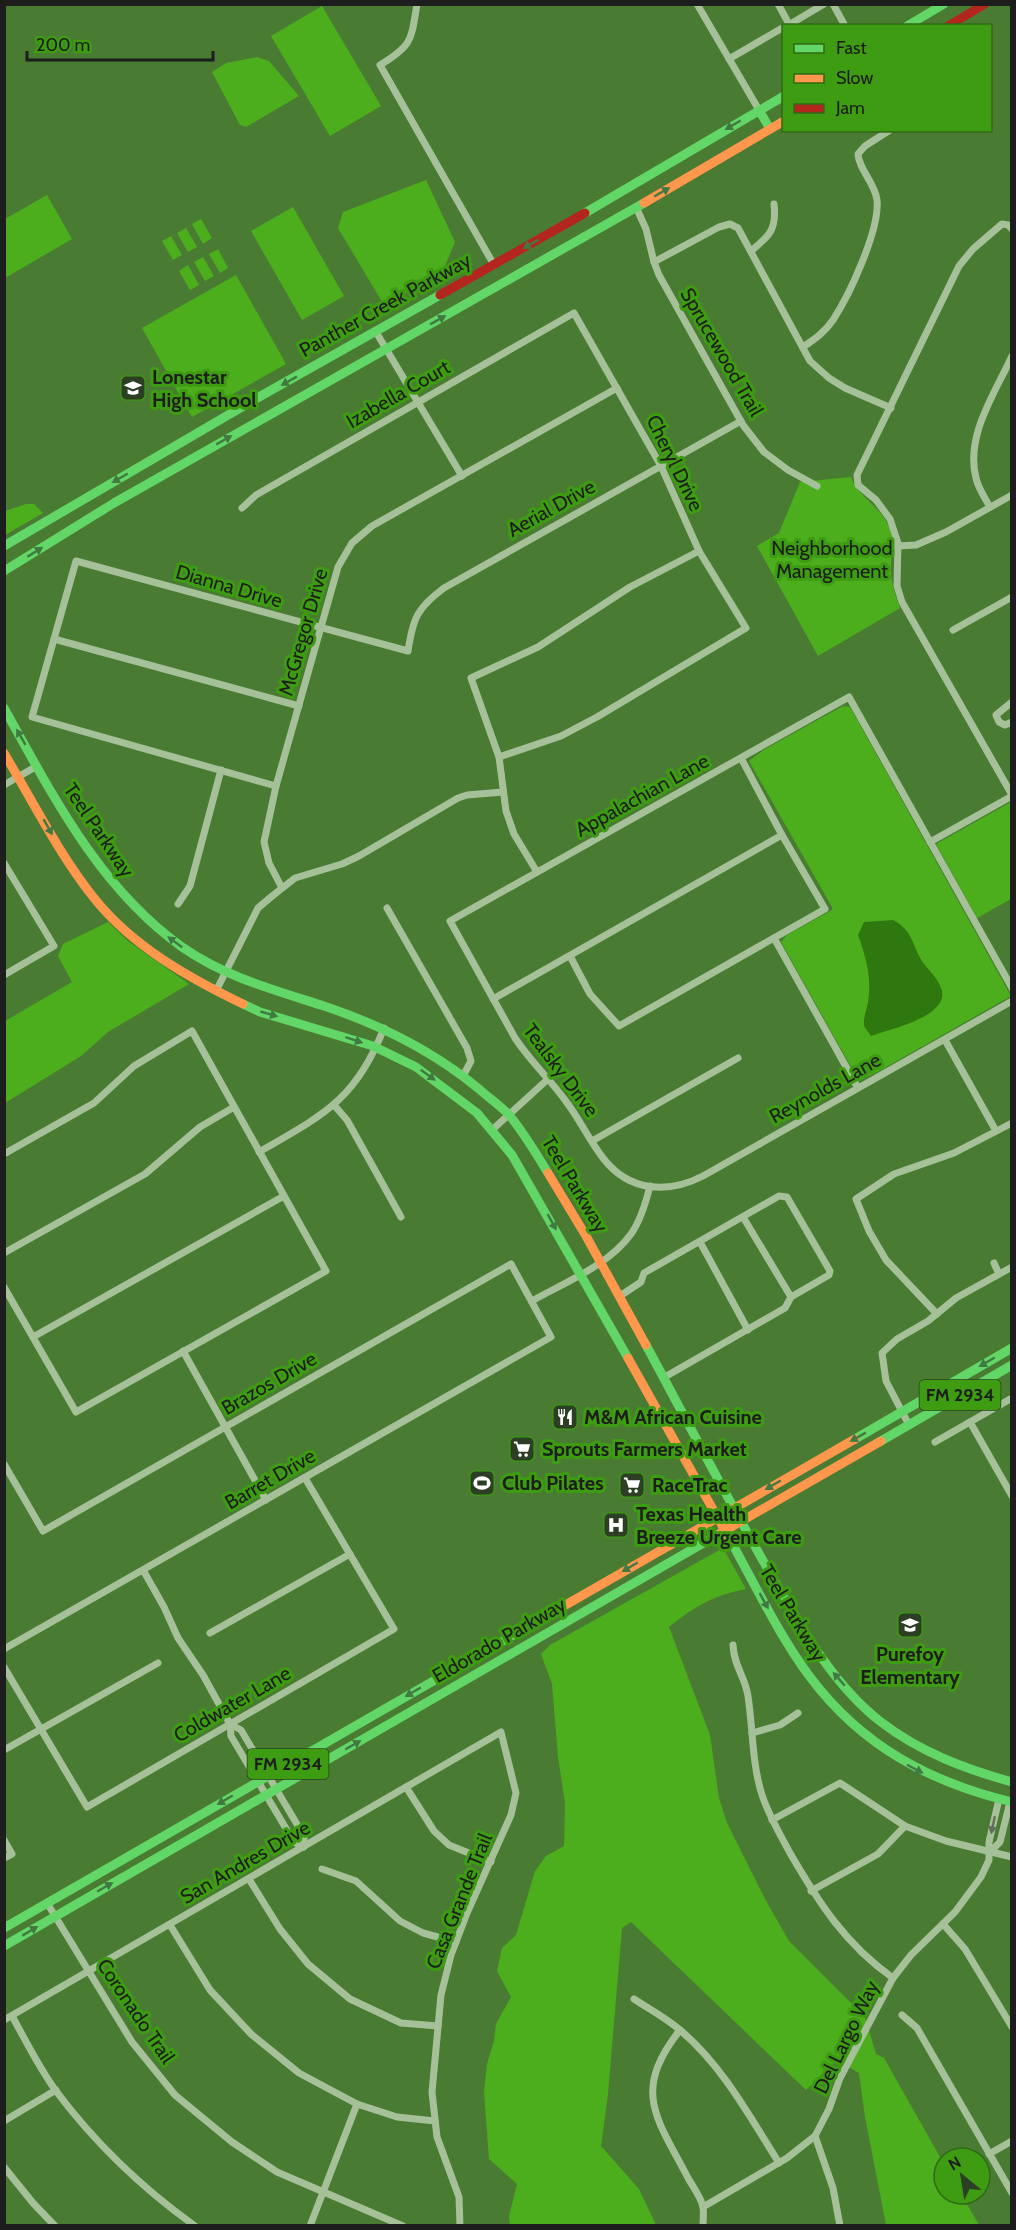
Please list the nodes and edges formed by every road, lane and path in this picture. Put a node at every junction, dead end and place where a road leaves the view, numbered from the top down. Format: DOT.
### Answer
graph roads {
  1 [pos="417,4"];
  2 [pos="697,4"];
  3 [pos="778,4"];
  4 [pos="824,4"];
  5 [pos="833,4"];
  6 [pos="944,4"];
  7 [pos="985,4"];
  8 [pos="786,24"];
  9 [pos="790,24"];
  10 [pos="843,24"];
  11 [pos="910,24"];
  12 [pos="951,24"];
  13 [pos="782,29"];
  14 [pos="729,59"];
  15 [pos="782,97"];
  16 [pos="759,110"];
  17 [pos="782,122"];
  18 [pos="770,129"];
  19 [pos="887,132"];
  20 [pos="626,189"];
  21 [pos="774,204"];
  22 [pos="636,207"];
  23 [pos="1011,229"];
  24 [pos="750,251"];
  25 [pos="654,262"];
  26 [pos="494,265"];
  27 [pos="574,313"];
  28 [pos="376,332"];
  29 [pos="803,347"];
  30 [pos="387,348"];
  31 [pos="1011,356"];
  32 [pos="617,388"];
  33 [pos="418,401"];
  34 [pos="891,408"];
  35 [pos="741,421"];
  36 [pos="194,434"];
  37 [pos="204,452"];
  38 [pos="661,466"];
  39 [pos="462,476"];
  40 [pos="817,486"];
  41 [pos="1011,495"];
  42 [pos="990,507"];
  43 [pos="242,508"];
  44 [pos="54,516"];
  45 [pos="65,534"];
  46 [pos="4,546"];
  47 [pos="897,546"];
  48 [pos="699,550"];
  49 [pos="4,571"];
  50 [pos="1011,597"];
  51 [pos="320,629"];
  52 [pos="953,630"];
  53 [pos="54,639"];
  54 [pos="408,651"];
  55 [pos="1011,702"];
  56 [pos="299,706"];
  57 [pos="4,708"];
  58 [pos="1011,722"];
  59 [pos="4,753"];
  60 [pos="499,757"];
  61 [pos="741,758"];
  62 [pos="37,766"];
  63 [pos="221,771"];
  64 [pos="18,777"];
  65 [pos="4,785"];
  66 [pos="276,786"];
  67 [pos="502,792"];
  68 [pos="1011,795"];
  69 [pos="782,835"];
  70 [pos="930,843"];
  71 [pos="4,862"];
  72 [pos="537,872"];
  73 [pos="12,876"];
  74 [pos="4,881"];
  75 [pos="282,888"];
  76 [pos="178,904"];
  77 [pos="387,908"];
  78 [pos="450,921"];
  79 [pos="774,938"];
  80 [pos="570,956"];
  81 [pos="225,972"];
  82 [pos="4,975"];
  83 [pos="1011,988"];
  84 [pos="216,991"];
  85 [pos="493,999"];
  86 [pos="1011,1002"];
  87 [pos="384,1028"];
  88 [pos="945,1040"];
  89 [pos="376,1048"];
  90 [pos="738,1058"];
  91 [pos="463,1076"];
  92 [pos="548,1079"];
  93 [pos="858,1088"];
  94 [pos="334,1105"];
  95 [pos="234,1107"];
  96 [pos="508,1115"];
  97 [pos="1011,1123"];
  98 [pos="492,1130"];
  99 [pos="996,1131"];
  100 [pos="592,1141"];
  101 [pos="259,1152"];
  102 [pos="4,1154"];
  103 [pos="650,1186"];
  104 [pos="284,1196"];
  105 [pos="401,1217"];
  106 [pos="743,1217"];
  107 [pos="700,1242"];
  108 [pos="4,1252"];
  109 [pos="601,1262"];
  110 [pos="994,1263"];
  111 [pos="1011,1267"];
  112 [pos="580,1274"];
  113 [pos="999,1274"];
  114 [pos="4,1287"];
  115 [pos="620,1296"];
  116 [pos="791,1297"];
  117 [pos="532,1302"];
  118 [pos="937,1314"];
  119 [pos="748,1330"];
  120 [pos="33,1337"];
  121 [pos="1011,1348"];
  122 [pos="183,1351"];
  123 [pos="1011,1365"];
  124 [pos="663,1378"];
  125 [pos="644,1387"];
  126 [pos="1011,1398"];
  127 [pos="902,1412"];
  128 [pos="970,1422"];
  129 [pos="909,1425"];
  130 [pos="225,1427"];
  131 [pos="935,1442"];
  132 [pos="4,1464"];
  133 [pos="304,1478"];
  134 [pos="1011,1496"];
  135 [pos="266,1500"];
  136 [pos="733,1507"];
  137 [pos="717,1516"];
  138 [pos="741,1522"];
  139 [pos="726,1532"];
  140 [pos="350,1554"];
  141 [pos="143,1570"];
  142 [pos="573,1600"];
  143 [pos="581,1615"];
  144 [pos="210,1633"];
  145 [pos="811,1642"];
  146 [pos="734,1645"];
  147 [pos="4,1649"];
  148 [pos="793,1651"];
  149 [pos="158,1663"];
  150 [pos="4,1667"];
  151 [pos="798,1713"];
  152 [pos="879,1721"];
  153 [pos="230,1724"];
  154 [pos="41,1729"];
  155 [pos="501,1732"];
  156 [pos="752,1733"];
  157 [pos="867,1736"];
  158 [pos="4,1750"];
  159 [pos="268,1775"];
  160 [pos="258,1781"];
  161 [pos="1007,1781"];
  162 [pos="406,1787"];
  163 [pos="277,1789"];
  164 [pos="266,1795"];
  165 [pos="999,1799"];
  166 [pos="1011,1799"];
  167 [pos="772,1820"];
  168 [pos="905,1826"];
  169 [pos="4,1840"];
  170 [pos="304,1847"];
  171 [pos="991,1851"];
  172 [pos="1011,1857"];
  173 [pos="4,1858"];
  174 [pos="491,1862"];
  175 [pos="322,1869"];
  176 [pos="249,1879"];
  177 [pos="811,1891"];
  178 [pos="47,1903"];
  179 [pos="55,1916"];
  180 [pos="943,1924"];
  181 [pos="170,1925"];
  182 [pos="4,1928"];
  183 [pos="456,1942"];
  184 [pos="4,1946"];
  185 [pos="88,1972"];
  186 [pos="893,1978"];
  187 [pos="634,1998"];
  188 [pos="902,2015"];
  189 [pos="8,2018"];
  190 [pos="438,2026"];
  191 [pos="1011,2027"];
  192 [pos="680,2030"];
  193 [pos="56,2090"];
  194 [pos="357,2104"];
  195 [pos="4,2121"];
  196 [pos="435,2121"];
  197 [pos="815,2136"];
  198 [pos="1011,2141"];
  199 [pos="984,2146"];
  200 [pos="992,2152"];
  201 [pos="992,2159"];
  202 [pos="779,2163"];
  203 [pos="4,2168"];
  204 [pos="324,2191"];
  205 [pos="1011,2193"];
  206 [pos="703,2207"];
  207 [pos="55,2226"];
  208 [pos="195,2226"];
  209 [pos="310,2226"];
  210 [pos="403,2226"];
  211 [pos="460,2226"];
  212 [pos="703,2226"];
  213 [pos="840,2226"];
  1 -- 26 [label="street"];
  2 -- 14 [label="street"];
  3 -- 8 [label="street"];
  4 -- 9 [label="street"];
  5 -- 10 [label="street"];
  6 -- 11 [label="main road"];
  7 -- 12 [label="main road"];
  13 -- 14 [label="street"];
  14 -- 16 [label="street"];
  15 -- 16 [label="main road, Panther Creek Parkway"];
  16 -- 18 [label="main road"];
  16 -- 20 [label="main road, Panther Creek Parkway, one-way"];
  17 -- 18 [label="main road, Panther Creek Parkway"];
  22 -- 18 [label="main road, Panther Creek Parkway, one-way"];
  19 -- 29 [label="street"];
  20 -- 22 [label="main road"];
  20 -- 26 [label="main road, Panther Creek Parkway, one-way"];
  21 -- 24 [label="street"];
  22 -- 25 [label="street, Sprucewood Trail"];
  30 -- 22 [label="main road, Panther Creek Parkway, one-way"];
  23 -- 34 [label="street"];
  24 -- 25 [label="street"];
  24 -- 29 [label="street"];
  25 -- 35 [label="street, Sprucewood Trail"];
  26 -- 28 [label="main road, Panther Creek Parkway"];
  27 -- 32 [label="street, Cheryl Drive"];
  27 -- 33 [label="street, Izabella Court"];
  28 -- 30 [label="street"];
  28 -- 36 [label="main road, Panther Creek Parkway, one-way"];
  29 -- 34 [label="street"];
  30 -- 33 [label="street"];
  37 -- 30 [label="main road, Panther Creek Parkway, one-way"];
  31 -- 42 [label="street"];
  32 -- 38 [label="street, Cheryl Drive"];
  32 -- 39 [label="street, McGregor Drive"];
  33 -- 39 [label="street"];
  33 -- 43 [label="street, Izabella Court"];
  34 -- 47 [label="street"];
  35 -- 38 [label="street, Aerial Drive"];
  35 -- 40 [label="street, Sprucewood Trail"];
  36 -- 37 [label="main road"];
  36 -- 44 [label="main road, Panther Creek Parkway, one-way"];
  37 -- 45 [label="main road, Panther Creek Parkway"];
  38 -- 48 [label="street, Cheryl Drive"];
  38 -- 54 [label="street, Aerial Drive"];
  39 -- 51 [label="street, McGregor Drive"];
  41 -- 42 [label="street"];
  42 -- 47 [label="street"];
  44 -- 45 [label="main road"];
  44 -- 46 [label="main road, Panther Creek Parkway"];
  49 -- 45 [label="main road, Panther Creek Parkway, one-way"];
  47 -- 68 [label="street"];
  48 -- 60 [label="street"];
  48 -- 60 [label="street, Cheryl Drive"];
  50 -- 52 [label="street"];
  51 -- 53 [label="street, Dianna Drive"];
  51 -- 54 [label="street, Dianna Drive"];
  51 -- 56 [label="street, McGregor Drive"];
  53 -- 56 [label="street"];
  53 -- 63 [label="street"];
  55 -- 58 [label="street"];
  56 -- 66 [label="street, McGregor Drive"];
  62 -- 57 [label="main road, Teel Parkway, one-way"];
  59 -- 64 [label="main road, Teel Parkway"];
  60 -- 67 [label="street"];
  61 -- 69 [label="street"];
  61 -- 70 [label="street, Appalachian Lane"];
  61 -- 72 [label="street, Appalachian Lane"];
  62 -- 64 [label="street"];
  81 -- 62 [label="main road, Teel Parkway, one-way"];
  63 -- 66 [label="street"];
  63 -- 76 [label="street"];
  64 -- 65 [label="street"];
  64 -- 84 [label="main road, Teel Parkway, one-way"];
  66 -- 75 [label="street, McGregor Drive"];
  67 -- 72 [label="street"];
  67 -- 75 [label="street"];
  68 -- 70 [label="street"];
  69 -- 79 [label="street"];
  69 -- 80 [label="street"];
  70 -- 83 [label="street"];
  71 -- 73 [label="street"];
  72 -- 78 [label="street, Appalachian Lane"];
  73 -- 74 [label="street"];
  73 -- 82 [label="street"];
  75 -- 81 [label="street"];
  77 -- 91 [label="street"];
  78 -- 85 [label="street, Tealsky Drive"];
  79 -- 80 [label="street"];
  79 -- 93 [label="street"];
  80 -- 85 [label="street"];
  81 -- 84 [label="street"];
  81 -- 87 [label="main road, Teel Parkway"];
  84 -- 89 [label="main road, Teel Parkway, one-way"];
  85 -- 92 [label="street, Tealsky Drive"];
  86 -- 88 [label="street, Reynolds Lane"];
  87 -- 89 [label="street"];
  87 -- 91 [label="main road, Teel Parkway"];
  88 -- 93 [label="street, Reynolds Lane"];
  88 -- 99 [label="street"];
  89 -- 94 [label="street"];
  89 -- 98 [label="main road, Teel Parkway, one-way"];
  90 -- 100 [label="street"];
  91 -- 96 [label="main road, Teel Parkway"];
  92 -- 96 [label="street"];
  92 -- 100 [label="street, Tealsky Drive"];
  93 -- 103 [label="street, Reynolds Lane"];
  94 -- 101 [label="street"];
  94 -- 105 [label="street"];
  95 -- 101 [label="street"];
  95 -- 102 [label="street"];
  95 -- 108 [label="street"];
  96 -- 98 [label="street"];
  96 -- 109 [label="main road, Teel Parkway"];
  97 -- 99 [label="street"];
  98 -- 112 [label="main road, Teel Parkway, one-way"];
  99 -- 118 [label="street"];
  100 -- 103 [label="street, Tealsky Drive"];
  101 -- 104 [label="street"];
  103 -- 109 [label="street"];
  104 -- 120 [label="street"];
  104 -- 122 [label="street"];
  106 -- 107 [label="street"];
  106 -- 116 [label="street"];
  106 -- 116 [label="street"];
  107 -- 115 [label="street"];
  107 -- 119 [label="street"];
  109 -- 112 [label="street"];
  109 -- 115 [label="main road, Teel Parkway"];
  110 -- 113 [label="street"];
  111 -- 113 [label="street"];
  112 -- 117 [label="street"];
  112 -- 125 [label="main road, Teel Parkway"];
  113 -- 118 [label="street"];
  114 -- 120 [label="street"];
  115 -- 124 [label="main road, Teel Parkway"];
  116 -- 119 [label="street"];
  117 -- 130 [label="street, Brazos Drive"];
  117 -- 133 [label="street, Barret Drive"];
  118 -- 127 [label="street"];
  119 -- 124 [label="street"];
  120 -- 122 [label="street"];
  121 -- 127 [label="main road, Eldorado Parkway / FM 2934, one-way"];
  122 -- 130 [label="street"];
  123 -- 129 [label="main road, Eldorado Parkway / FM 2934"];
  124 -- 125 [label="main road"];
  124 -- 136 [label="main road, Teel Parkway"];
  125 -- 137 [label="main road, Teel Parkway"];
  126 -- 128 [label="street"];
  127 -- 129 [label="street"];
  127 -- 136 [label="main road, Eldorado Parkway / FM 2934, one-way"];
  128 -- 131 [label="street"];
  128 -- 134 [label="street"];
  129 -- 138 [label="main road, Eldorado Parkway / FM 2934"];
  130 -- 132 [label="street, Brazos Drive"];
  130 -- 135 [label="street"];
  133 -- 135 [label="street, Barret Drive"];
  133 -- 140 [label="street"];
  135 -- 141 [label="street, Barret Drive"];
  136 -- 137 [label="main road, Eldorado Parkway / FM 2934"];
  136 -- 138 [label="main road, Teel Parkway"];
  137 -- 139 [label="main road, Teel Parkway"];
  137 -- 142 [label="main road, Eldorado Parkway / FM 2934, one-way"];
  138 -- 139 [label="main road, Eldorado Parkway / FM 2934"];
  138 -- 145 [label="main road, Teel Parkway"];
  139 -- 143 [label="main road, Eldorado Parkway / FM 2934"];
  139 -- 148 [label="main road, Teel Parkway, one-way"];
  140 -- 144 [label="street"];
  140 -- 153 [label="street, Coldwater Lane"];
  141 -- 147 [label="street, Barret Drive"];
  141 -- 153 [label="street"];
  142 -- 143 [label="main road"];
  142 -- 159 [label="main road, Eldorado Parkway / FM 2934, one-way"];
  163 -- 143 [label="main road, Eldorado Parkway / FM 2934, one-way"];
  145 -- 148 [label="main road"];
  152 -- 145 [label="main road, Teel Parkway, one-way"];
  146 -- 156 [label="street"];
  148 -- 157 [label="main road, Teel Parkway"];
  149 -- 154 [label="street"];
  150 -- 154 [label="street"];
  151 -- 156 [label="street"];
  152 -- 157 [label="main road"];
  152 -- 161 [label="main road, Teel Parkway"];
  153 -- 154 [label="street, Coldwater Lane"];
  153 -- 159 [label="street"];
  153 -- 160 [label="street"];
  154 -- 158 [label="street"];
  155 -- 162 [label="street, San Andres Drive"];
  155 -- 174 [label="street, Casa Grande Trail"];
  156 -- 167 [label="street"];
  157 -- 165 [label="main road, Teel Parkway, one-way"];
  159 -- 160 [label="main road, Eldorado Parkway / FM 2934"];
  159 -- 163 [label="street"];
  160 -- 164 [label="street"];
  160 -- 178 [label="main road, Eldorado Parkway / FM 2934, one-way"];
  161 -- 165 [label="main road"];
  162 -- 170 [label="street, San Andres Drive"];
  162 -- 174 [label="street"];
  163 -- 164 [label="main road, Eldorado Parkway / FM 2934"];
  163 -- 170 [label="street"];
  164 -- 170 [label="street"];
  179 -- 164 [label="main road, Eldorado Parkway / FM 2934, one-way"];
  165 -- 166 [label="main road, Teel Parkway"];
  165 -- 171 [label="street, Del Largo Way, one-way"];
  166 -- 171 [label="street, Del Largo Way"];
  167 -- 168 [label="street"];
  167 -- 177 [label="street"];
  168 -- 171 [label="street"];
  168 -- 177 [label="street"];
  169 -- 173 [label="street"];
  170 -- 176 [label="street, San Andres Drive"];
  171 -- 172 [label="street"];
  171 -- 180 [label="street, Del Largo Way"];
  174 -- 183 [label="street, Casa Grande Trail"];
  175 -- 183 [label="street"];
  176 -- 181 [label="street, San Andres Drive"];
  176 -- 190 [label="street"];
  177 -- 186 [label="street"];
  178 -- 179 [label="street, Coronado Trail"];
  178 -- 182 [label="main road, Eldorado Parkway / FM 2934"];
  184 -- 179 [label="main road, Eldorado Parkway / FM 2934, one-way"];
  179 -- 185 [label="street, Coronado Trail"];
  180 -- 186 [label="street, Del Largo Way"];
  180 -- 191 [label="street"];
  181 -- 185 [label="street, San Andres Drive"];
  181 -- 194 [label="street"];
  183 -- 190 [label="street, Casa Grande Trail"];
  185 -- 189 [label="street, San Andres Drive"];
  185 -- 204 [label="street, Coronado Trail"];
  186 -- 197 [label="street, Del Largo Way"];
  187 -- 192 [label="street"];
  188 -- 199 [label="street"];
  189 -- 193 [label="street"];
  190 -- 196 [label="street, Casa Grande Trail"];
  192 -- 202 [label="street"];
  192 -- 206 [label="street"];
  193 -- 195 [label="street"];
  193 -- 208 [label="street"];
  194 -- 196 [label="street"];
  194 -- 204 [label="street"];
  196 -- 211 [label="street, Casa Grande Trail"];
  197 -- 202 [label="street, Del Largo Way"];
  197 -- 213 [label="street"];
  198 -- 200 [label="street"];
  201 -- 205 [label="street"];
  202 -- 206 [label="street, Del Largo Way"];
  203 -- 207 [label="street"];
  204 -- 209 [label="street"];
  204 -- 210 [label="street, Coronado Trail"];
  206 -- 212 [label="street"];
}
